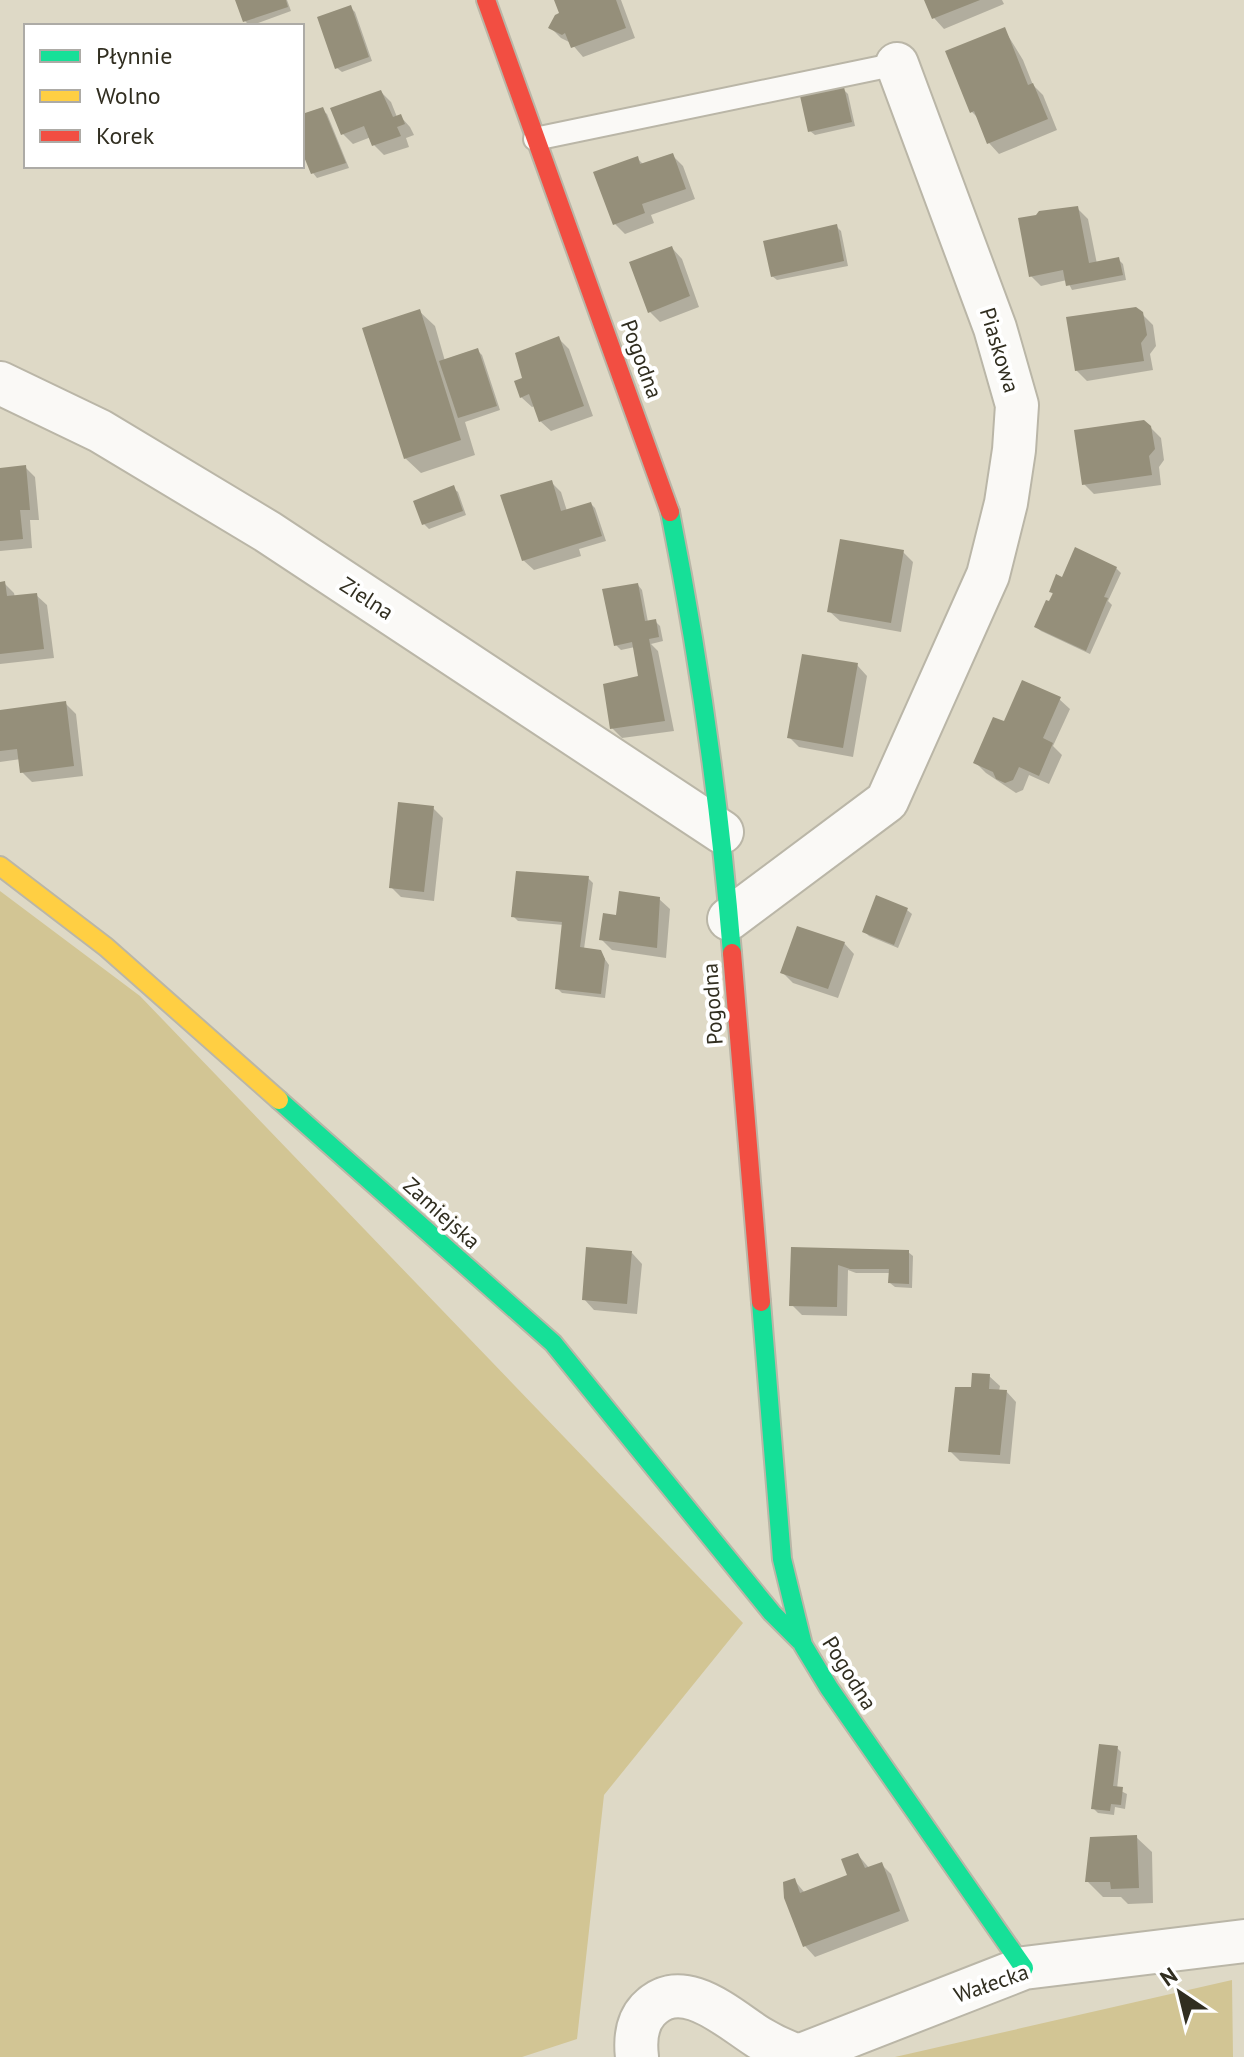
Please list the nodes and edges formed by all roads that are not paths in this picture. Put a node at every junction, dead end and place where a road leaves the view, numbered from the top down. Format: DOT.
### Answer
graph roads {
  1 [pos="486,0"];
  2 [pos="897,64"];
  3 [pos="535,139"];
  4 [pos="0,383"];
  5 [pos="722,832"];
  6 [pos="0,866"];
  7 [pos="729,919"];
  8 [pos="803,1645"];
  9 [pos="1244,1941"];
  10 [pos="1024,1968"];
  11 [pos="797,2056"];
  12 [pos="637,2057"];
  1 -- 3 [label="street, Pogodna"];
  2 -- 3 [label="lane, Piaskowa"];
  2 -- 7 [label="street, Piaskowa"];
  3 -- 5 [label="street, Pogodna"];
  4 -- 5 [label="street, Zielna"];
  5 -- 7 [label="street, Pogodna"];
  6 -- 8 [label="street, Zamiejska"];
  7 -- 8 [label="street, Pogodna"];
  8 -- 10 [label="street, Pogodna"];
  9 -- 10 [label="street, Wałecka"];
  10 -- 11 [label="street, Wałecka"];
  11 -- 12 [label="street"];
}
